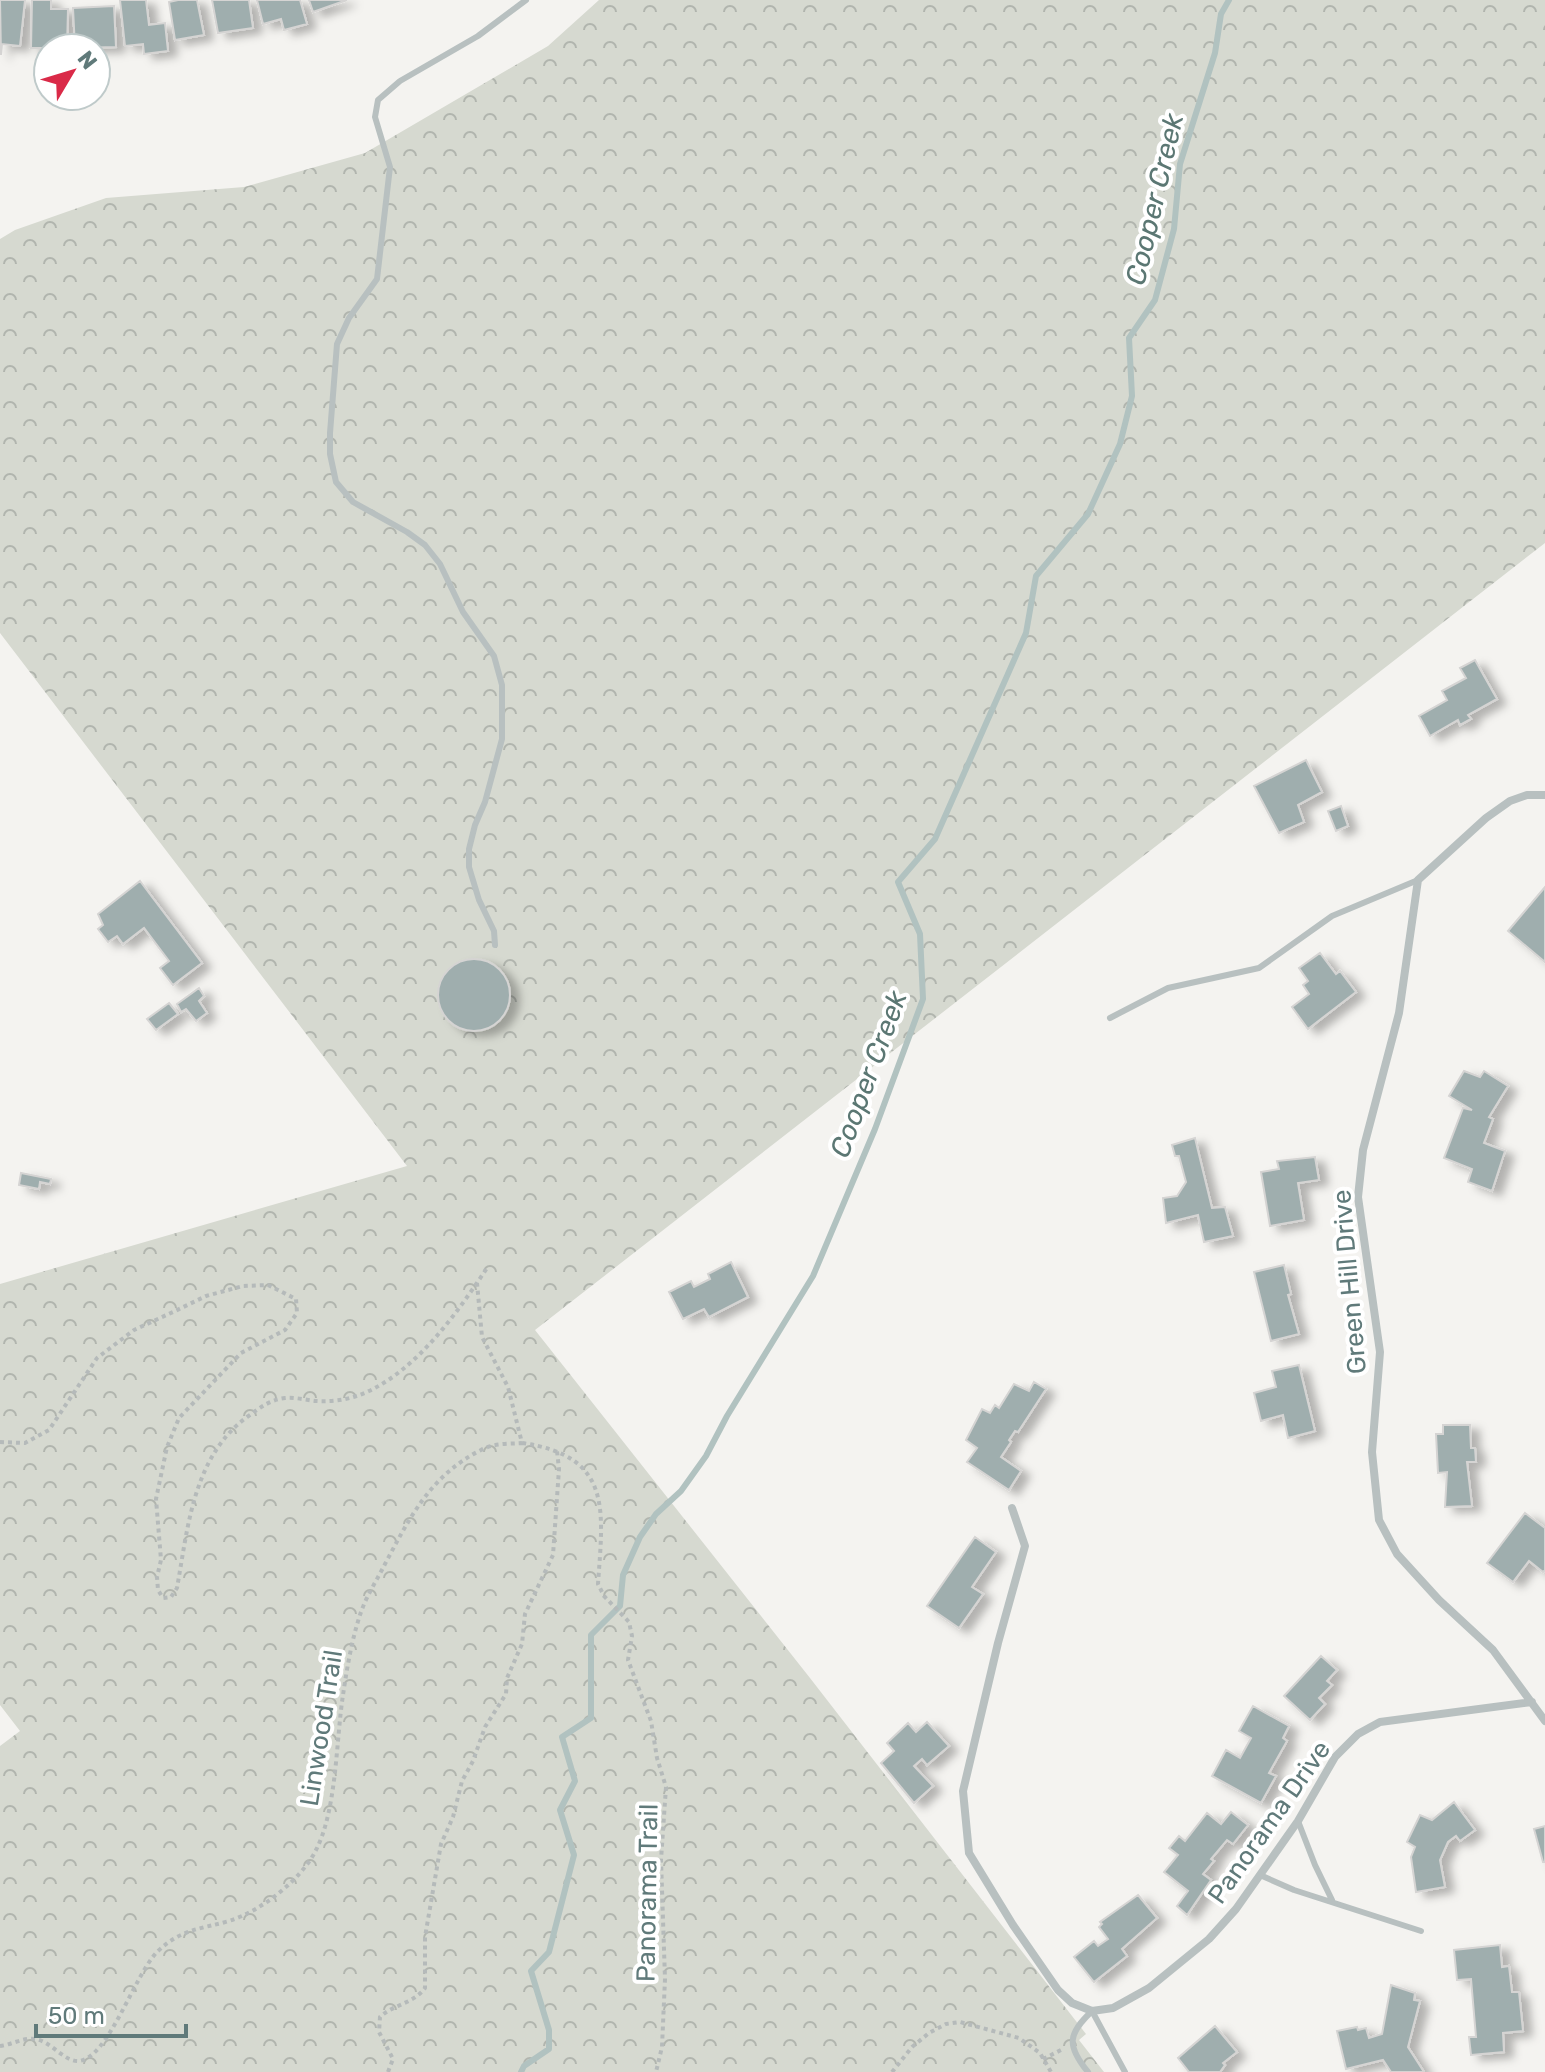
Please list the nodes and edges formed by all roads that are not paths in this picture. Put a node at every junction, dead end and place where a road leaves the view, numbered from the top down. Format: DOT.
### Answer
graph roads {
  1 [pos="526,0"];
  2 [pos="1545,795"];
  3 [pos="1418,880"];
  4 [pos="495,945"];
  5 [pos="1110,1018"];
  6 [pos="1012,1508"];
  7 [pos="1532,1702"];
  8 [pos="1545,1721"];
  9 [pos="1298,1821"];
  10 [pos="1260,1875"];
  11 [pos="1332,1900"];
  12 [pos="1421,1931"];
  13 [pos="1092,2011"];
  14 [pos="1088,2072"];
  15 [pos="1125,2072"];
  1 -- 4 [label="lane"];
  2 -- 3 [label="street"];
  3 -- 5 [label="lane"];
  3 -- 7 [label="street, Green Hill Drive"];
  6 -- 13 [label="street"];
  7 -- 8 [label="street, Green Hill Drive"];
  7 -- 9 [label="street, Panorama Drive"];
  9 -- 10 [label="street, Panorama Drive"];
  9 -- 11 [label="lane"];
  10 -- 11 [label="lane"];
  10 -- 13 [label="street, Panorama Drive"];
  11 -- 12 [label="lane"];
  13 -- 14 [label="lane"];
  13 -- 15 [label="lane"];
}
